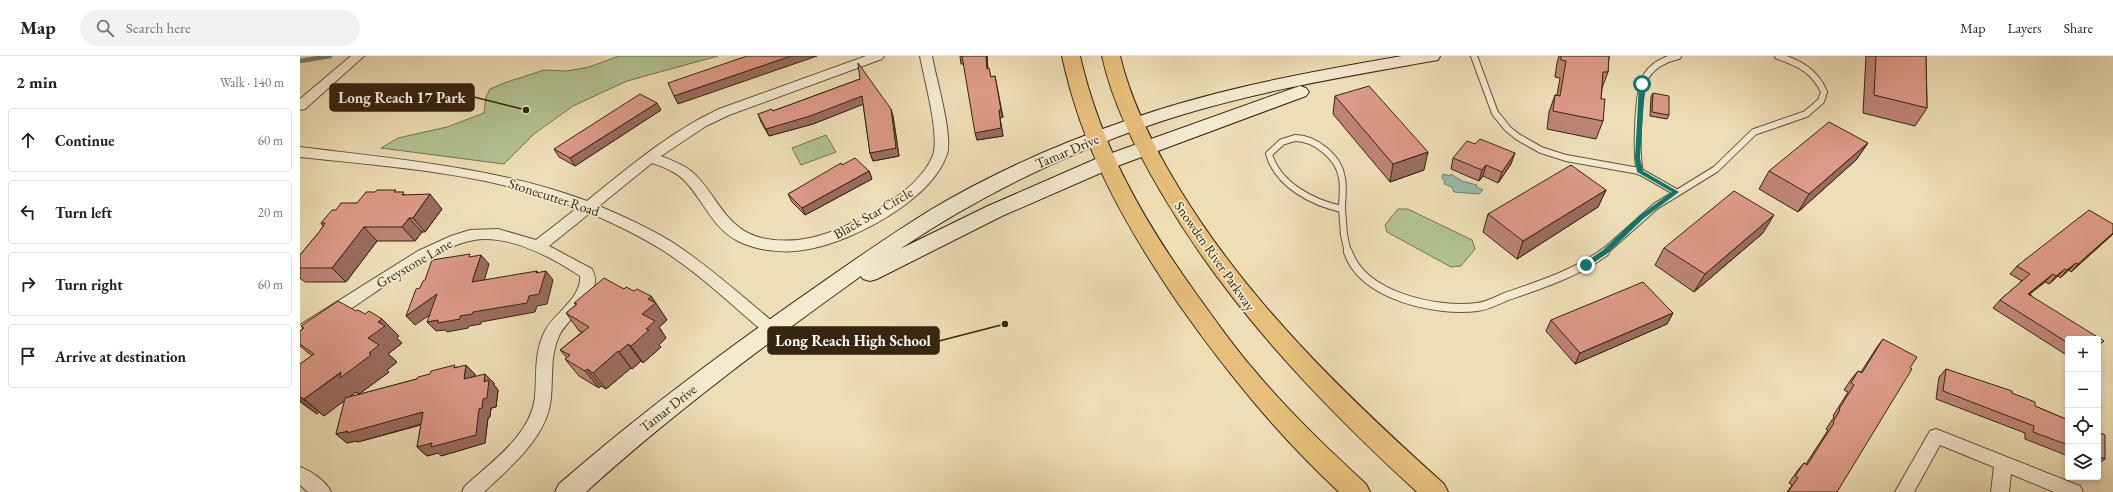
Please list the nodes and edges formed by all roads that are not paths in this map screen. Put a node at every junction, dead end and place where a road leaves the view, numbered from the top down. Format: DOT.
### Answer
graph roads {
  1 [pos="358,56"];
  2 [pos="878,56"];
  3 [pos="926,56"];
  4 [pos="1071,56"];
  5 [pos="1111,56"];
  6 [pos="1432,56"];
  7 [pos="1474,56"];
  8 [pos="1678,56"];
  9 [pos="1778,56"];
  10 [pos="1400,62"];
  11 [pos="300,106"];
  12 [pos="1134,126"];
  13 [pos="1094,139"];
  14 [pos="1145,147"];
  15 [pos="300,152"];
  16 [pos="651,158"];
  17 [pos="1105,163"];
  18 [pos="1640,172"];
  19 [pos="1676,192"];
  20 [pos="589,206"];
  21 [pos="1342,209"];
  22 [pos="538,247"];
  23 [pos="772,330"];
  24 [pos="300,333"];
  25 [pos="2003,464"];
  26 [pos="300,475"];
  27 [pos="322,492"];
  28 [pos="471,492"];
  29 [pos="568,492"];
  30 [pos="1357,492"];
  31 [pos="1435,492"];
  32 [pos="1904,492"];
  33 [pos="2000,492"];
  34 [pos="2074,492"];
  1 -- 11 [label="street"];
  2 -- 16 [label="street"];
  3 -- 16 [label="street, Black Star Circle"];
  4 -- 13 [label="main road"];
  5 -- 12 [label="main road, Snowden River Parkway"];
  6 -- 10 [label="street, Tamar Drive"];
  7 -- 18 [label="lane"];
  8 -- 18 [label="lane"];
  9 -- 19 [label="lane"];
  10 -- 12 [label="street, Tamar Drive"];
  10 -- 14 [label="street, Tamar Drive"];
  12 -- 13 [label="street, Tamar Drive"];
  12 -- 14 [label="main road, Snowden River Parkway"];
  13 -- 17 [label="main road"];
  13 -- 23 [label="street, Tamar Drive"];
  14 -- 17 [label="street, Tamar Drive"];
  14 -- 31 [label="main road, Snowden River Parkway"];
  15 -- 20 [label="street, Stonecutter Road"];
  16 -- 20 [label="street"];
  17 -- 23 [label="street, Tamar Drive"];
  17 -- 30 [label="main road"];
  18 -- 19 [label="lane"];
  19 -- 21 [label="lane"];
  20 -- 22 [label="street"];
  20 -- 23 [label="street, Stonecutter Road"];
  21 -- 21 [label="lane"];
  22 -- 24 [label="street, Greystone Lane"];
  22 -- 28 [label="street, Greystone Lane"];
  23 -- 29 [label="street, Tamar Drive"];
  25 -- 32 [label="street"];
  25 -- 33 [label="street"];
  25 -- 34 [label="street"];
  26 -- 27 [label="street"];
}
